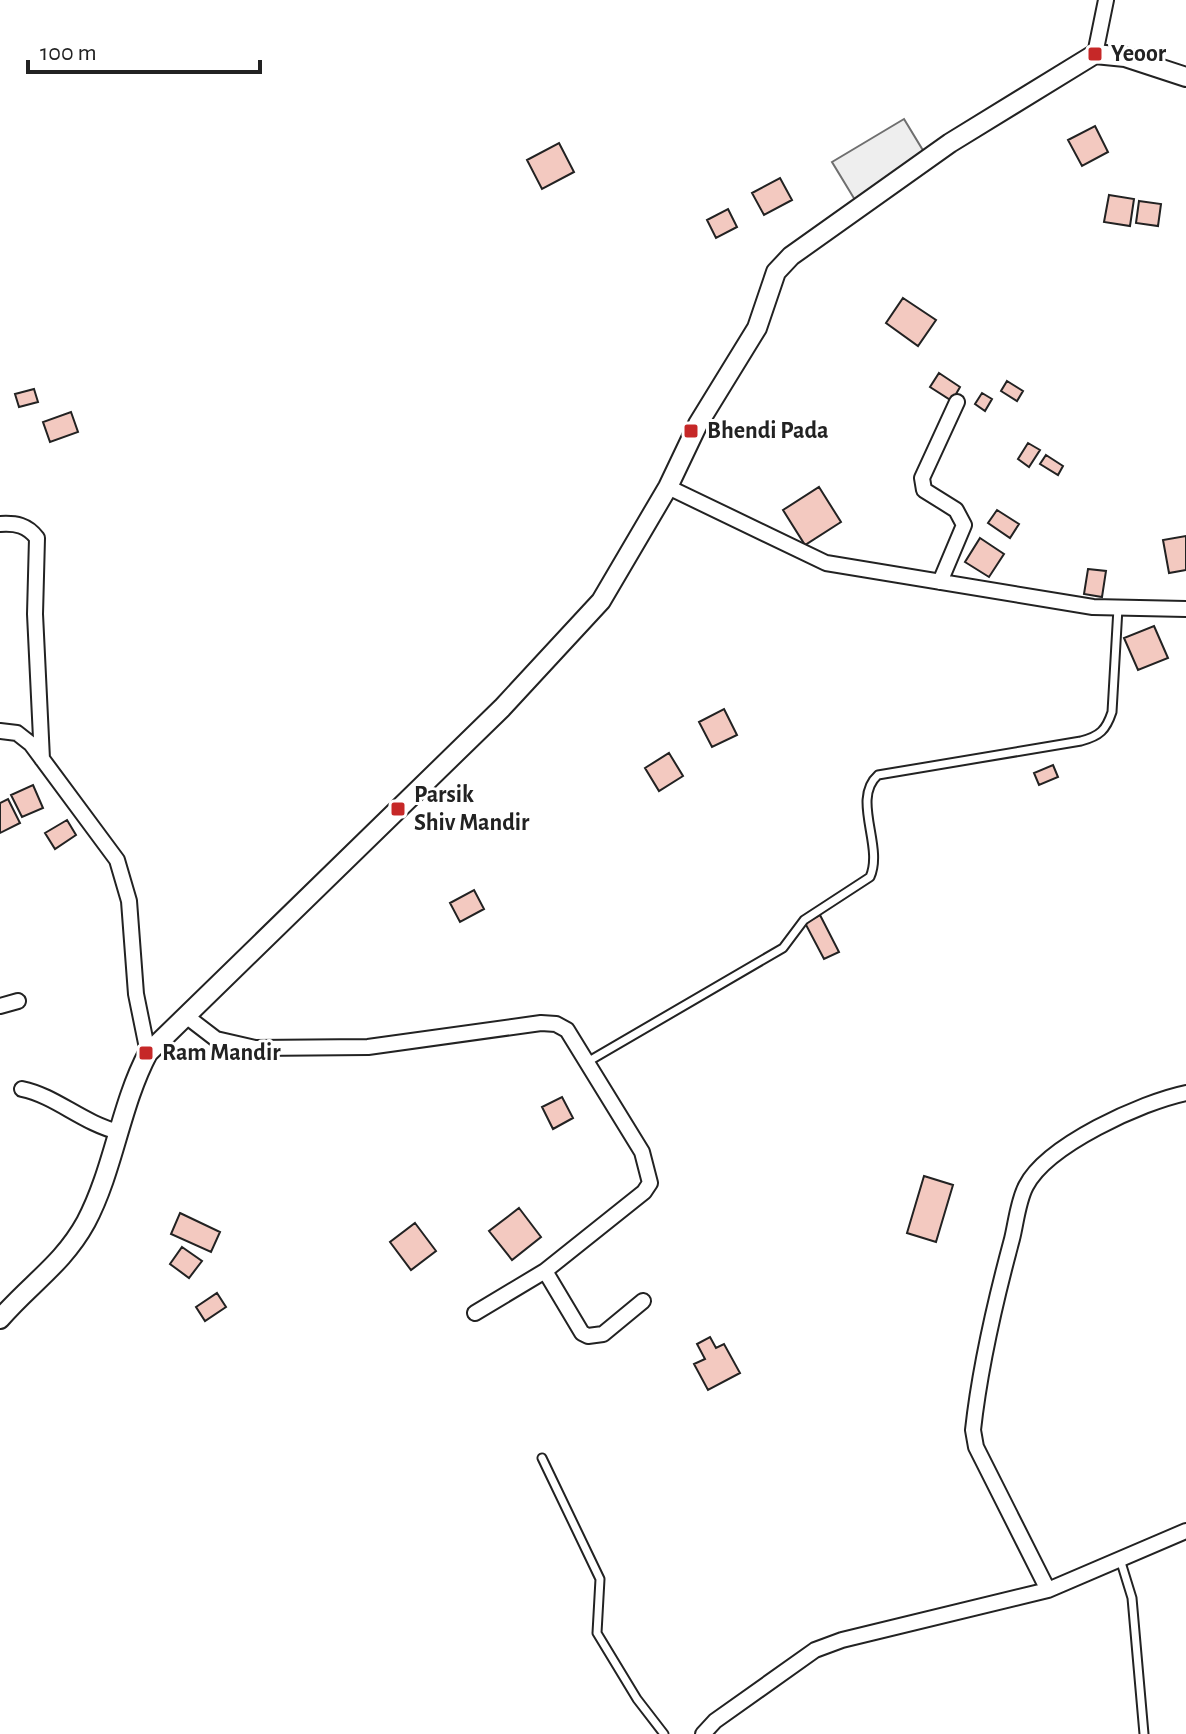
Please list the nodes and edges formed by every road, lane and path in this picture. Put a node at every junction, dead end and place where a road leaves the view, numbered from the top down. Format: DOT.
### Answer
graph roads {
  1 [pos="1106,0"];
  2 [pos="1095,54"];
  3 [pos="1186,77"];
  4 [pos="957,402"];
  5 [pos="668,487"];
  6 [pos="0,524"];
  7 [pos="940,582"];
  8 [pos="1118,608"];
  9 [pos="1186,609"];
  10 [pos="0,731"];
  11 [pos="42,759"];
  12 [pos="18,1001"];
  13 [pos="0,1006"];
  14 [pos="186,1016"];
  15 [pos="148,1053"];
  16 [pos="589,1061"];
  17 [pos="22,1089"];
  18 [pos="1186,1093"];
  19 [pos="119,1132"];
  20 [pos="545,1271"];
  21 [pos="643,1301"];
  22 [pos="475,1313"];
  23 [pos="0,1319"];
  24 [pos="542,1458"];
  25 [pos="1186,1531"];
  26 [pos="1120,1559"];
  27 [pos="1048,1590"];
  28 [pos="664,1734"];
  29 [pos="703,1734"];
  30 [pos="1144,1734"];
  1 -- 2 [label="street"];
  2 -- 3 [label="street"];
  2 -- 5 [label="street"];
  4 -- 7 [label="street"];
  5 -- 7 [label="street"];
  5 -- 14 [label="street"];
  6 -- 11 [label="street"];
  7 -- 8 [label="street"];
  8 -- 9 [label="street"];
  8 -- 16 [label="lane"];
  10 -- 11 [label="street"];
  11 -- 15 [label="street"];
  12 -- 13 [label="street"];
  14 -- 15 [label="street"];
  14 -- 16 [label="street"];
  15 -- 19 [label="street"];
  16 -- 20 [label="street"];
  17 -- 19 [label="street"];
  18 -- 27 [label="street"];
  19 -- 23 [label="street"];
  20 -- 21 [label="street"];
  20 -- 22 [label="street"];
  24 -- 28 [label="lane"];
  25 -- 26 [label="street"];
  26 -- 27 [label="street"];
  26 -- 30 [label="lane"];
  27 -- 29 [label="street"];
}
